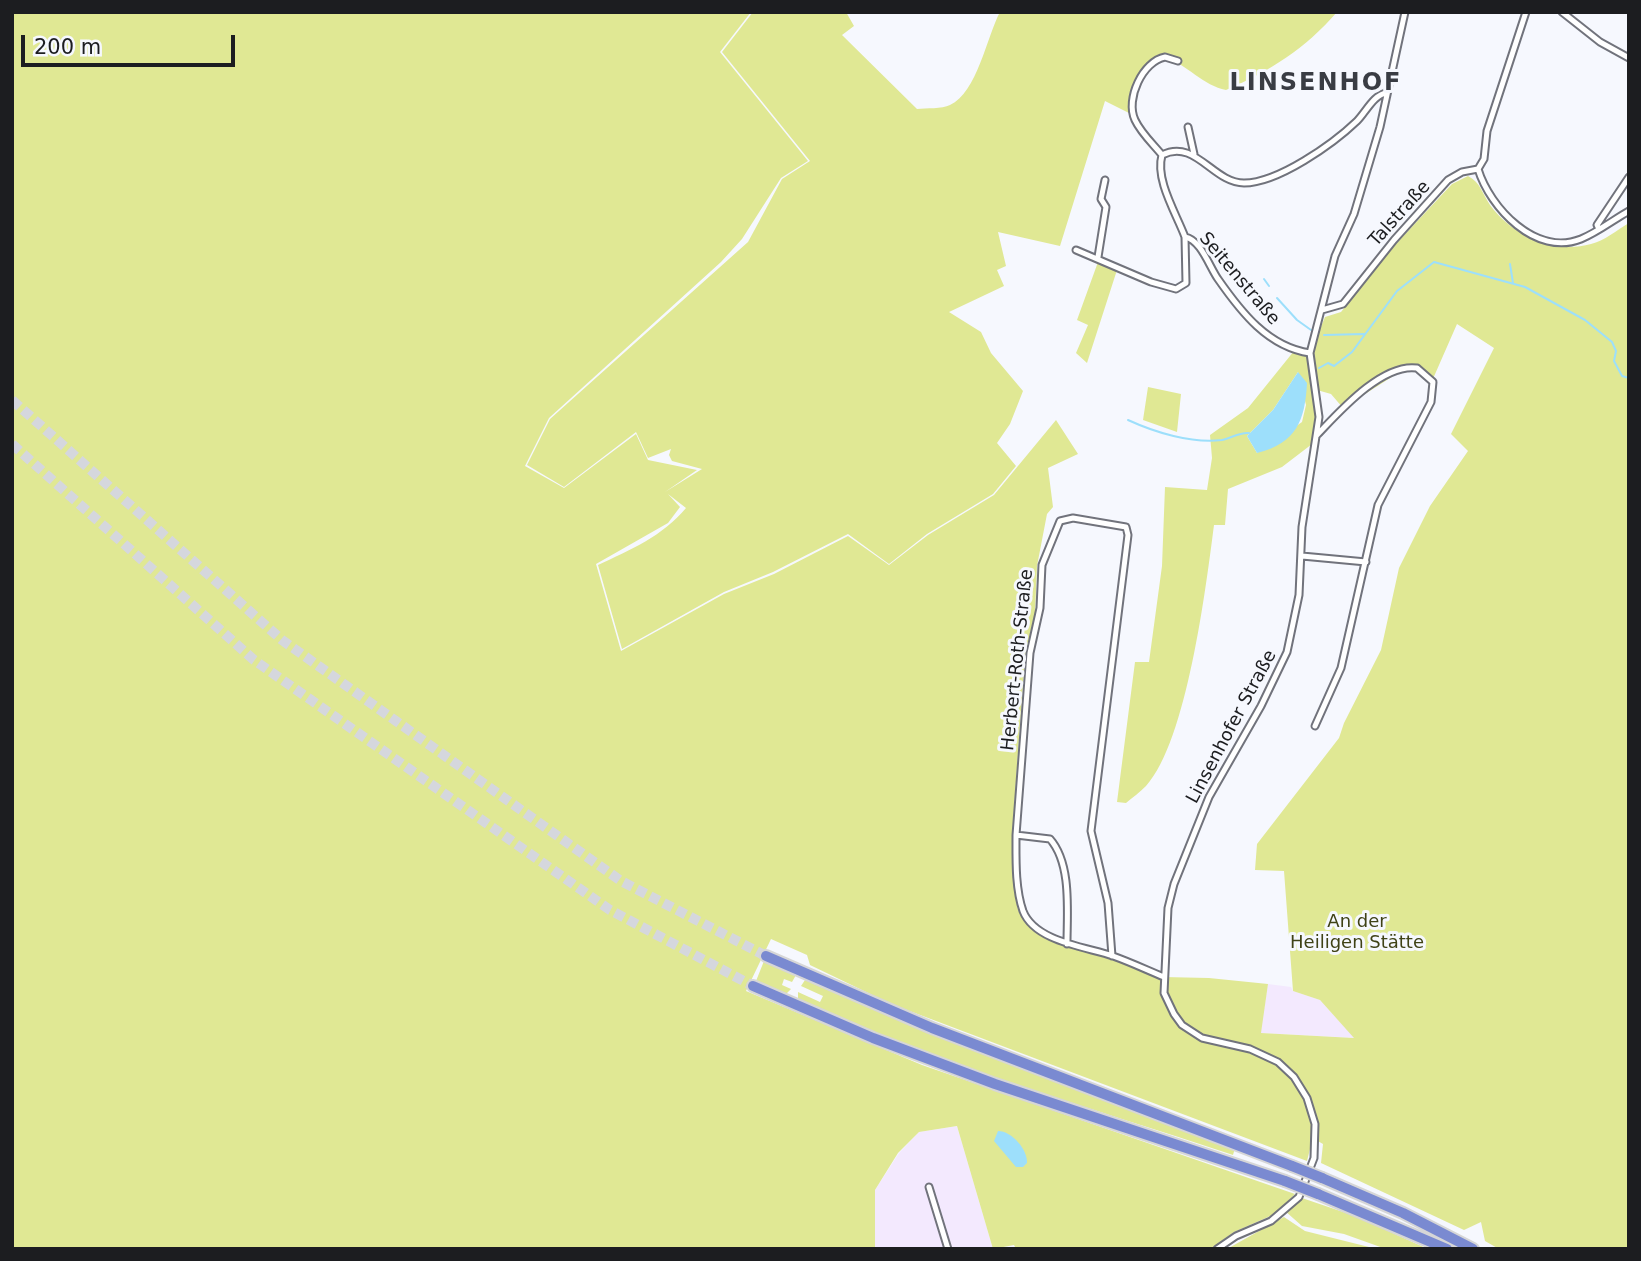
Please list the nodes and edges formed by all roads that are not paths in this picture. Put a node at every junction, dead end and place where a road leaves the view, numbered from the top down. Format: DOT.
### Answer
graph roads {
  1 [pos="1405,12"];
  2 [pos="1526,12"];
  3 [pos="1562,12"];
  4 [pos="1629,58"];
  5 [pos="1178,61"];
  6 [pos="1387,93"];
  7 [pos="1188,127"];
  8 [pos="1194,154"];
  9 [pos="1162,155"];
  10 [pos="1478,169"];
  11 [pos="1629,177"];
  12 [pos="1105,180"];
  13 [pos="1629,211"];
  14 [pos="1599,229"];
  15 [pos="1185,237"];
  16 [pos="1076,250"];
  17 [pos="1098,257"];
  18 [pos="1322,310"];
  19 [pos="1310,353"];
  20 [pos="1317,435"];
  21 [pos="1302,556"];
  22 [pos="1366,562"];
  23 [pos="1315,726"];
  24 [pos="1016,835"];
  25 [pos="1067,944"];
  26 [pos="766,956"];
  27 [pos="1112,956"];
  28 [pos="1164,977"];
  29 [pos="753,986"];
  30 [pos="929,1187"];
  31 [pos="948,1249"];
  32 [pos="1217,1249"];
  33 [pos="1447,1249"];
  34 [pos="1473,1249"];
  1 -- 6 [label="street, Linsenhofer Straße"];
  2 -- 10 [label="street"];
  3 -- 4 [label="street"];
  5 -- 9 [label="street"];
  6 -- 8 [label="street"];
  6 -- 18 [label="street, Linsenhofer Straße"];
  7 -- 8 [label="street"];
  8 -- 9 [label="street"];
  9 -- 15 [label="street, Seitenstraße"];
  10 -- 14 [label="street"];
  10 -- 18 [label="street, Talstraße"];
  11 -- 14 [label="street"];
  12 -- 17 [label="street"];
  13 -- 14 [label="street"];
  15 -- 17 [label="street, Seitenstraße"];
  15 -- 19 [label="street, Seitenstraße"];
  16 -- 17 [label="street, Seitenstraße"];
  18 -- 19 [label="street, Linsenhofer Straße"];
  19 -- 20 [label="street, Linsenhofer Straße"];
  20 -- 21 [label="street, Linsenhofer Straße"];
  20 -- 22 [label="street"];
  21 -- 22 [label="street"];
  21 -- 28 [label="street, Linsenhofer Straße"];
  22 -- 23 [label="street"];
  24 -- 25 [label="street, Herbert-Roth-Straße"];
  24 -- 25 [label="street"];
  24 -- 27 [label="street, Herbert-Roth-Straße"];
  25 -- 27 [label="street, Herbert-Roth-Straße"];
  26 -- 34 [label="highway, bridge"];
  27 -- 28 [label="street, Herbert-Roth-Straße"];
  28 -- 32 [label="street, Linsenhofer Straße"];
  29 -- 33 [label="highway, bridge"];
  30 -- 31 [label="street"];
}
